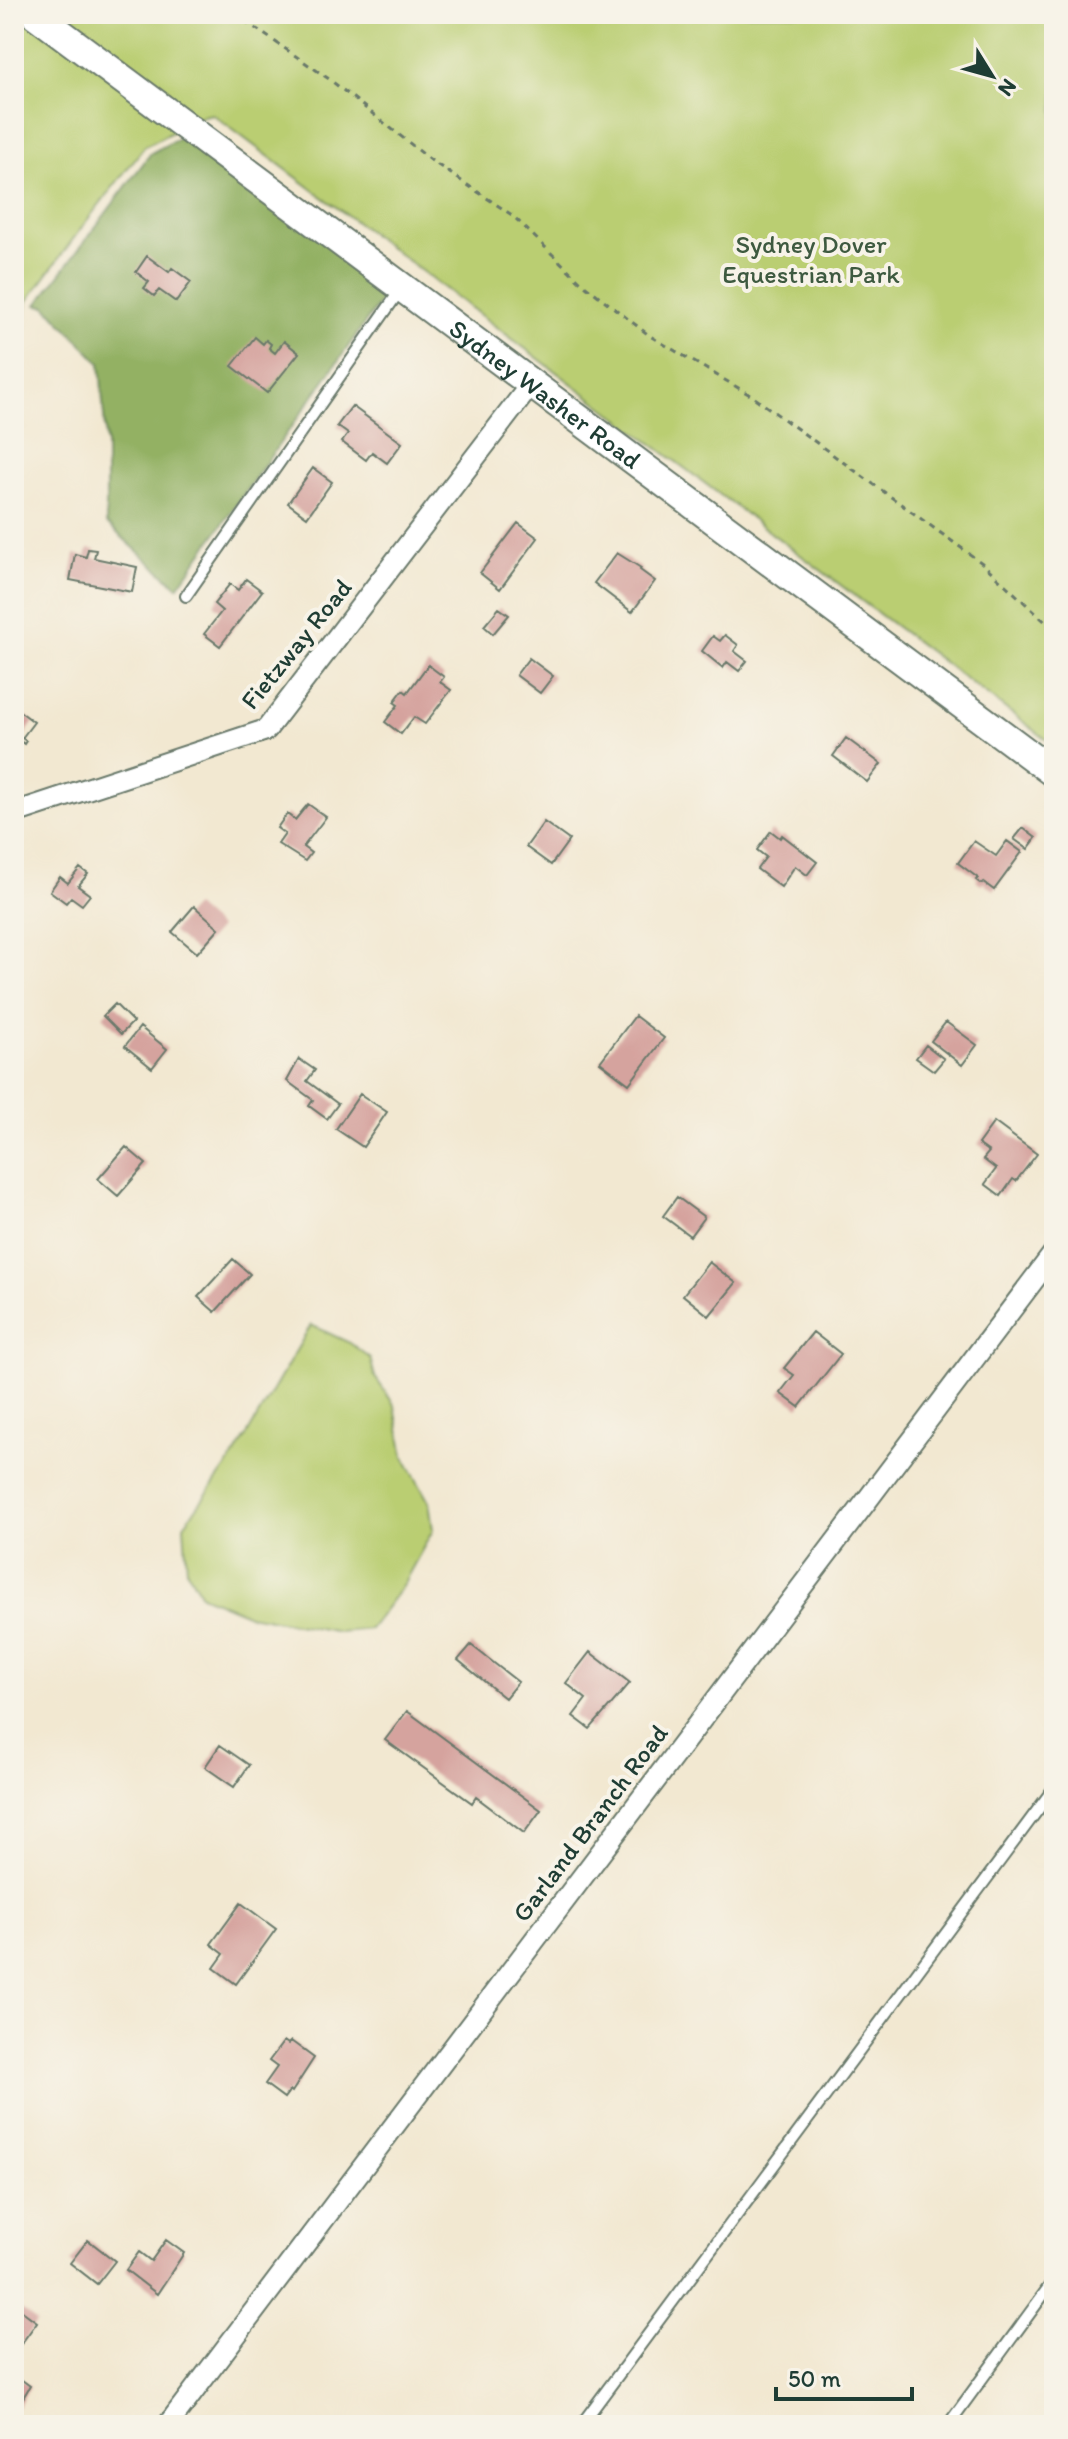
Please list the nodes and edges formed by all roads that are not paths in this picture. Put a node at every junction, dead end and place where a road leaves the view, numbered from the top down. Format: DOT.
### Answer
graph roads {
  1 [pos="35,14"];
  2 [pos="402,287"];
  3 [pos="532,383"];
  4 [pos="186,596"];
  5 [pos="1054,773"];
  6 [pos="14,813"];
  7 [pos="1054,1253"];
  8 [pos="1054,1788"];
  9 [pos="1054,2280"];
  10 [pos="168,2425"];
  11 [pos="581,2425"];
  12 [pos="948,2425"];
  1 -- 2 [label="street, Sydney Washer Road"];
  2 -- 3 [label="street, Sydney Washer Road"];
  2 -- 4 [label="lane"];
  3 -- 5 [label="street, Sydney Washer Road"];
  3 -- 6 [label="street, Fietzway Road"];
  7 -- 10 [label="street, Garland Branch Road"];
  8 -- 11 [label="lane"];
  9 -- 12 [label="lane"];
}
